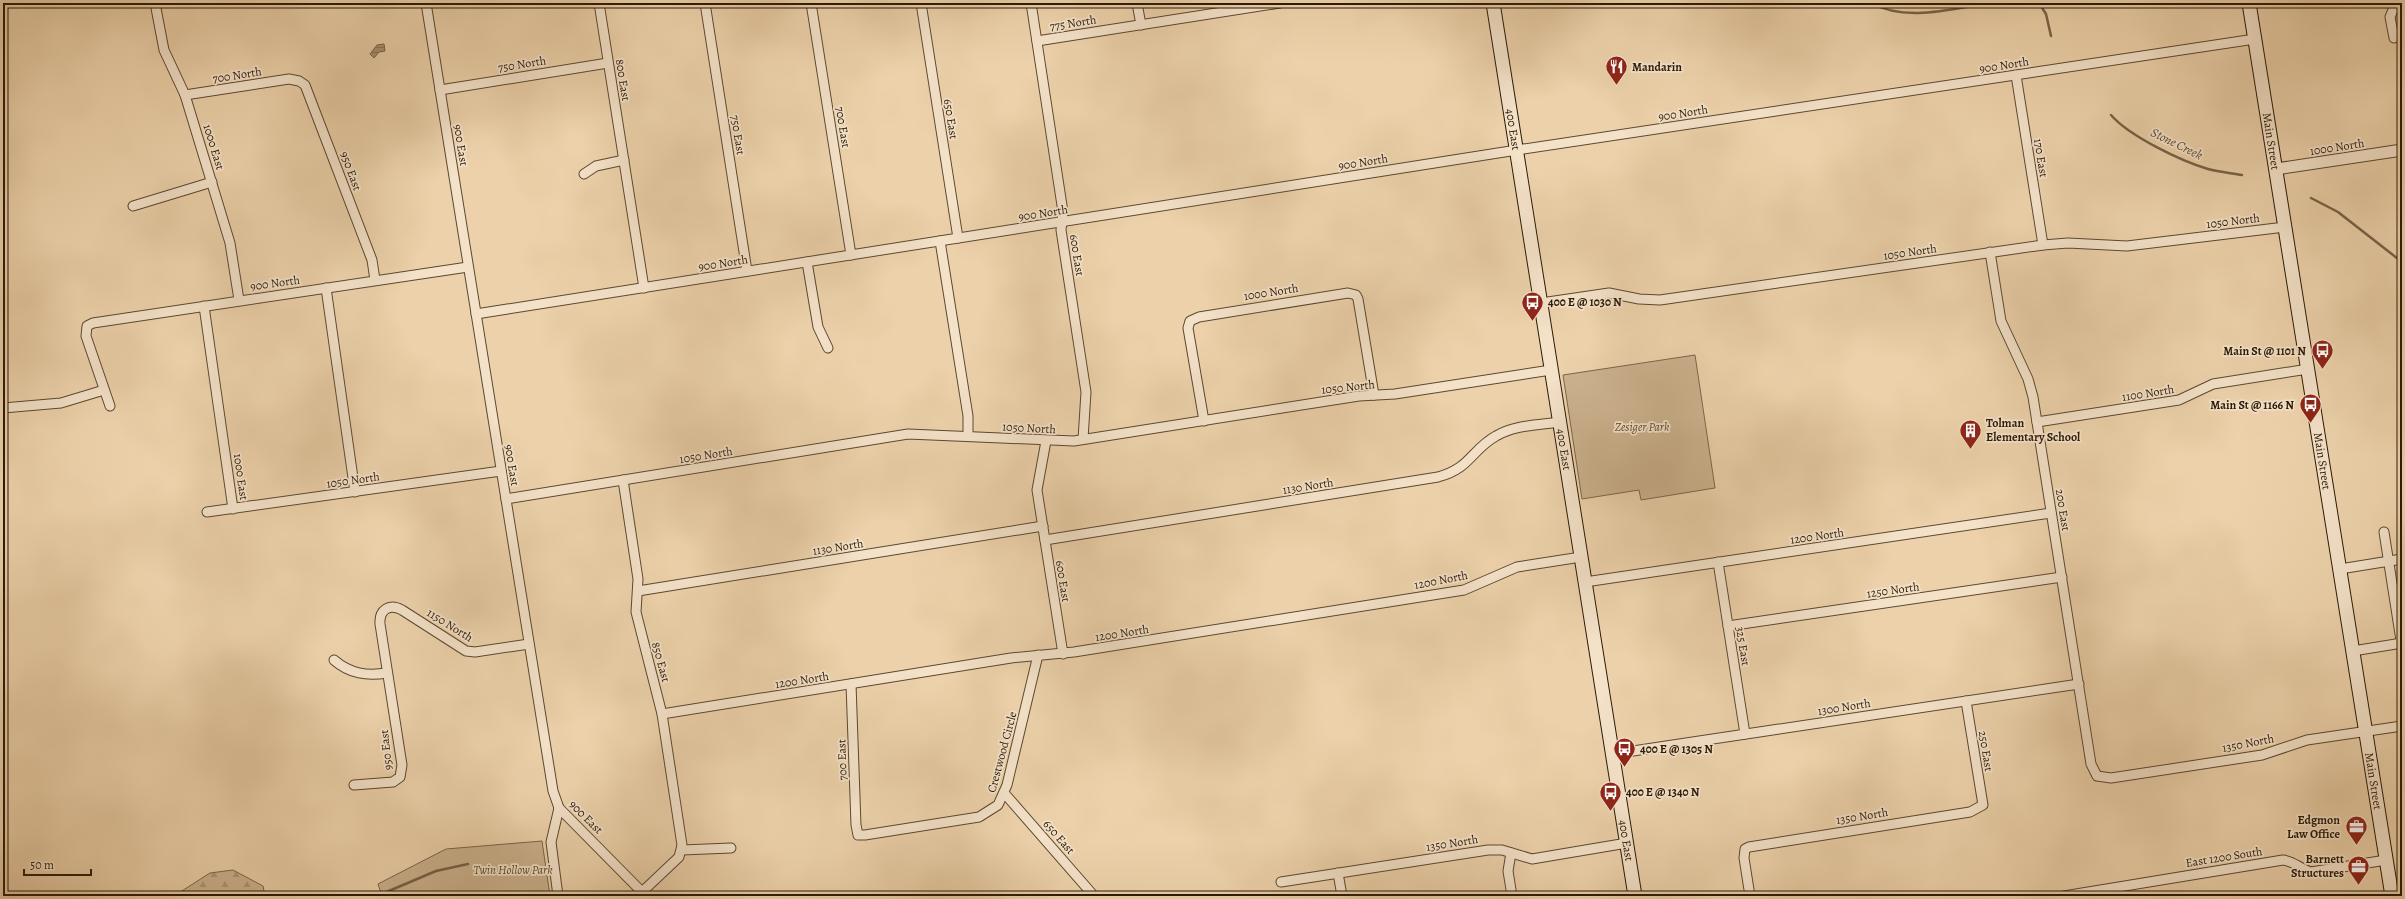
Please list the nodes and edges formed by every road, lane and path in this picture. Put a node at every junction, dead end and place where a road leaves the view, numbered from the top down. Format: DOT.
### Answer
graph roads {
  1 [pos="155,3"];
  2 [pos="426,3"];
  3 [pos="599,3"];
  4 [pos="705,3"];
  5 [pos="812,3"];
  6 [pos="921,3"];
  7 [pos="1030,3"];
  8 [pos="1137,3"];
  9 [pos="1280,3"];
  10 [pos="1493,3"];
  11 [pos="2249,3"];
  12 [pos="2396,3"];
  13 [pos="1242,6"];
  14 [pos="1141,25"];
  15 [pos="2394,38"];
  16 [pos="2254,39"];
  17 [pos="1036,41"];
  18 [pos="608,63"];
  19 [pos="2016,75"];
  20 [pos="292,79"];
  21 [pos="440,90"];
  22 [pos="185,95"];
  23 [pos="1517,150"];
  24 [pos="2402,150"];
  25 [pos="624,160"];
  26 [pos="2276,169"];
  27 [pos="584,174"];
  28 [pos="212,182"];
  29 [pos="133,206"];
  30 [pos="1062,222"];
  31 [pos="2285,227"];
  32 [pos="958,238"];
  33 [pos="940,241"];
  34 [pos="2043,245"];
  35 [pos="1990,252"];
  36 [pos="851,255"];
  37 [pos="807,262"];
  38 [pos="468,267"];
  39 [pos="747,271"];
  40 [pos="375,280"];
  41 [pos="326,288"];
  42 [pos="644,288"];
  43 [pos="239,300"];
  44 [pos="1541,303"];
  45 [pos="204,306"];
  46 [pos="476,314"];
  47 [pos="828,348"];
  48 [pos="2308,369"];
  49 [pos="1552,370"];
  50 [pos="104,390"];
  51 [pos="1374,395"];
  52 [pos="110,406"];
  53 [pos="3,408"];
  54 [pos="1204,420"];
  55 [pos="1560,422"];
  56 [pos="2037,422"];
  57 [pos="968,436"];
  58 [pos="1083,439"];
  59 [pos="1046,441"];
  60 [pos="501,471"];
  61 [pos="623,480"];
  62 [pos="355,492"];
  63 [pos="506,499"];
  64 [pos="233,509"];
  65 [pos="208,512"];
  66 [pos="2051,513"];
  67 [pos="1043,526"];
  68 [pos="2384,532"];
  69 [pos="1045,540"];
  70 [pos="1581,557"];
  71 [pos="2402,559"];
  72 [pos="1718,562"];
  73 [pos="2388,562"];
  74 [pos="2340,570"];
  75 [pos="2062,577"];
  76 [pos="1585,582"];
  77 [pos="638,591"];
  78 [pos="385,609"];
  79 [pos="1728,626"];
  80 [pos="529,644"];
  81 [pos="2402,644"];
  82 [pos="2353,651"];
  83 [pos="1063,654"];
  84 [pos="1038,656"];
  85 [pos="334,660"];
  86 [pos="387,673"];
  87 [pos="851,684"];
  88 [pos="2079,684"];
  89 [pos="1966,701"];
  90 [pos="662,714"];
  91 [pos="2402,726"];
  92 [pos="2366,730"];
  93 [pos="1746,734"];
  94 [pos="1613,754"];
  95 [pos="2097,776"];
  96 [pos="354,785"];
  97 [pos="1005,794"];
  98 [pos="1983,806"];
  99 [pos="559,808"];
  100 [pos="858,835"];
  101 [pos="1627,843"];
  102 [pos="731,848"];
  103 [pos="682,850"];
  104 [pos="1511,853"];
  105 [pos="2386,860"];
  106 [pos="1338,873"];
  107 [pos="1281,882"];
  108 [pos="644,894"];
  109 [pos="558,896"];
  110 [pos="1094,896"];
  111 [pos="1342,896"];
  112 [pos="1512,896"];
  113 [pos="1635,896"];
  114 [pos="1750,896"];
  115 [pos="2064,896"];
  116 [pos="2392,896"];
  1 -- 22 [label="street, 1000 East"];
  2 -- 21 [label="street, 900 East"];
  3 -- 18 [label="street, 800 East"];
  4 -- 39 [label="street, 750 East"];
  5 -- 36 [label="street, 700 East"];
  6 -- 32 [label="street, 650 East"];
  7 -- 17 [label="street, 600 East"];
  8 -- 14 [label="street"];
  9 -- 13 [label="street, 775 North"];
  10 -- 23 [label="main road, 400 East"];
  11 -- 16 [label="main road, Main Street"];
  12 -- 15 [label="street"];
  13 -- 14 [label="street, 775 North"];
  14 -- 17 [label="street, 775 North"];
  16 -- 19 [label="street, 900 North"];
  16 -- 26 [label="main road, Main Street"];
  17 -- 30 [label="street, 600 East"];
  18 -- 21 [label="street, 750 North"];
  18 -- 25 [label="street, 800 East"];
  19 -- 23 [label="street, 900 North"];
  19 -- 34 [label="street, 170 East"];
  20 -- 22 [label="street, 700 North"];
  20 -- 40 [label="street, 950 East"];
  21 -- 38 [label="street, 900 East"];
  22 -- 28 [label="street, 1000 East"];
  23 -- 30 [label="street, 900 North"];
  23 -- 44 [label="main road, 400 East"];
  24 -- 26 [label="street, 1000 North"];
  25 -- 27 [label="street"];
  25 -- 42 [label="street, 800 East"];
  26 -- 31 [label="main road, Main Street"];
  28 -- 29 [label="street"];
  28 -- 43 [label="street, 1000 East"];
  30 -- 32 [label="street, 900 North"];
  30 -- 58 [label="street, 600 East"];
  31 -- 34 [label="street, 1050 North"];
  31 -- 48 [label="main road, Main Street"];
  32 -- 33 [label="street, 900 North"];
  33 -- 36 [label="street, 900 North"];
  33 -- 57 [label="street"];
  34 -- 35 [label="street, 1050 North"];
  35 -- 44 [label="street, 1050 North"];
  35 -- 56 [label="street, 200 East"];
  36 -- 37 [label="street, 900 North"];
  37 -- 39 [label="street, 900 North"];
  37 -- 47 [label="street"];
  38 -- 40 [label="street, 900 North"];
  38 -- 46 [label="street, 900 East"];
  39 -- 42 [label="street, 900 North"];
  40 -- 41 [label="street, 900 North"];
  41 -- 43 [label="street, 900 North"];
  41 -- 62 [label="street"];
  42 -- 46 [label="street, 900 North"];
  43 -- 45 [label="street, 900 North"];
  44 -- 49 [label="main road, 400 East"];
  45 -- 50 [label="street, 900 North"];
  45 -- 64 [label="street, 1000 East"];
  46 -- 60 [label="street, 900 East"];
  48 -- 56 [label="street, 1100 North"];
  48 -- 74 [label="main road, Main Street"];
  49 -- 51 [label="street, 1050 North"];
  49 -- 55 [label="main road, 400 East"];
  50 -- 52 [label="street"];
  50 -- 53 [label="street"];
  51 -- 54 [label="street, 1050 North"];
  51 -- 54 [label="street, 1000 North"];
  54 -- 58 [label="street, 1050 North"];
  55 -- 69 [label="street, 1130 North"];
  55 -- 70 [label="main road, 400 East"];
  56 -- 66 [label="street, 200 East"];
  57 -- 59 [label="street, 1050 North"];
  57 -- 61 [label="street, 1050 North"];
  58 -- 59 [label="street, 1050 North"];
  59 -- 67 [label="street, 600 East"];
  60 -- 62 [label="street, 1050 North"];
  60 -- 63 [label="street, 900 East"];
  61 -- 63 [label="street, 1050 North"];
  61 -- 77 [label="street, 850 East"];
  62 -- 64 [label="street, 1050 North"];
  63 -- 80 [label="street, 900 East"];
  64 -- 65 [label="street, 1050 North"];
  66 -- 72 [label="street, 1200 North"];
  66 -- 75 [label="street, 200 East"];
  67 -- 69 [label="street, 600 East"];
  67 -- 77 [label="street, 1130 North"];
  68 -- 73 [label="street"];
  69 -- 83 [label="street, 600 East"];
  70 -- 76 [label="main road, 400 East"];
  70 -- 83 [label="street, 1200 North"];
  71 -- 73 [label="street"];
  72 -- 76 [label="street, 1200 North"];
  72 -- 79 [label="street, 325 East"];
  73 -- 74 [label="street"];
  73 -- 81 [label="street"];
  74 -- 82 [label="main road, Main Street"];
  75 -- 79 [label="street, 1250 North"];
  75 -- 88 [label="street, 200 East"];
  76 -- 94 [label="main road, 400 East"];
  77 -- 90 [label="street, 850 East"];
  78 -- 80 [label="street, 1150 North"];
  78 -- 86 [label="street, 950 East"];
  79 -- 93 [label="street, 325 East"];
  80 -- 99 [label="street, 900 East"];
  81 -- 82 [label="street"];
  82 -- 92 [label="main road, Main Street"];
  83 -- 84 [label="street, 1200 North"];
  84 -- 87 [label="street, 1200 North"];
  84 -- 97 [label="street, Crestwood Circle"];
  85 -- 86 [label="street"];
  86 -- 96 [label="street, 950 East"];
  87 -- 90 [label="street, 1200 North"];
  87 -- 100 [label="street, 700 East"];
  88 -- 89 [label="street, 1300 North"];
  88 -- 95 [label="street, 200 East"];
  89 -- 93 [label="street, 1300 North"];
  89 -- 98 [label="street, 250 East"];
  90 -- 103 [label="street, 850 East"];
  91 -- 92 [label="street, 1350 North"];
  92 -- 95 [label="street, 1350 North"];
  92 -- 105 [label="main road, Main Street"];
  93 -- 94 [label="street, 1300 North"];
  94 -- 101 [label="main road, 400 East"];
  97 -- 100 [label="street, Crestwood Circle"];
  97 -- 110 [label="street, 650 East"];
  98 -- 114 [label="street, 1350 North"];
  99 -- 108 [label="street, 900 East"];
  99 -- 109 [label="street"];
  101 -- 104 [label="street, 1350 North"];
  101 -- 113 [label="main road, 400 East"];
  102 -- 103 [label="street"];
  103 -- 108 [label="street"];
  104 -- 106 [label="street, 1350 North"];
  104 -- 112 [label="street"];
  105 -- 115 [label="street, East 1200 South"];
  105 -- 116 [label="main road, Main Street"];
  106 -- 107 [label="street, 1350 North"];
  106 -- 111 [label="street"];
}
